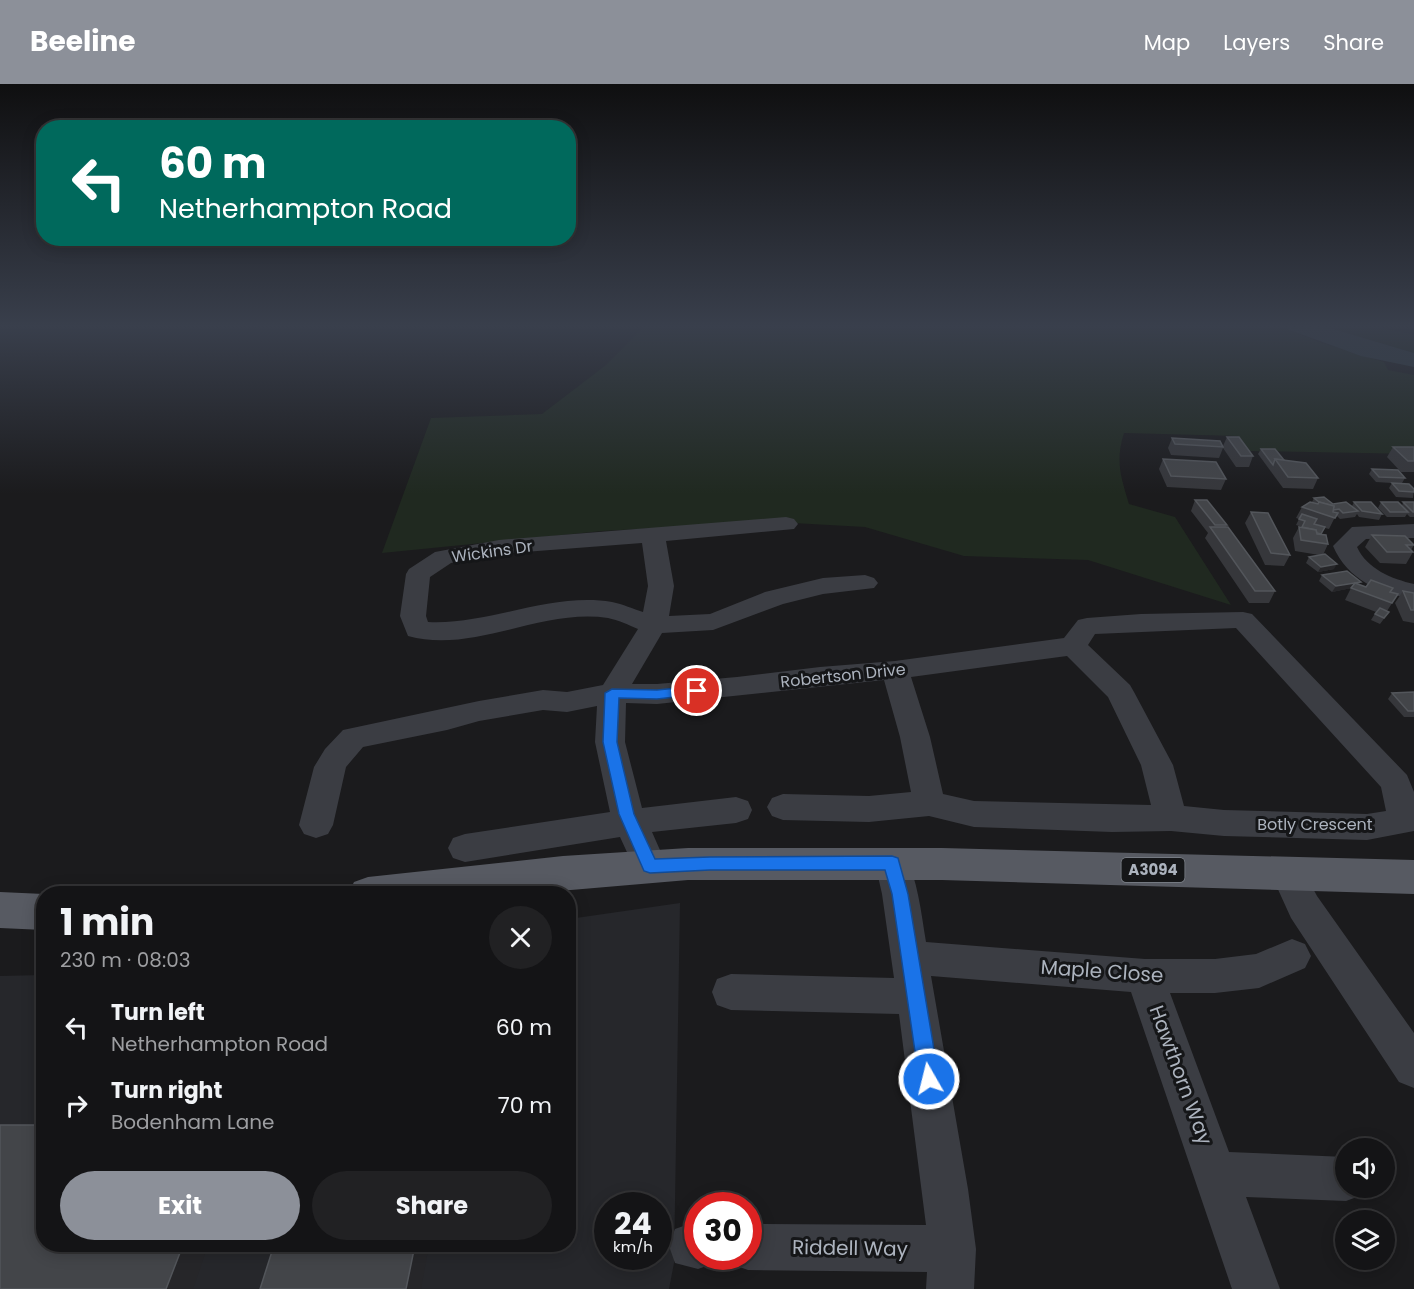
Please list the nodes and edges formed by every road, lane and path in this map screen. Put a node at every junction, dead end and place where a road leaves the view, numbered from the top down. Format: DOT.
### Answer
graph roads {
  1 [pos="786,524"];
  2 [pos="1414,531"];
  3 [pos="653,536"];
  4 [pos="865,583"];
  5 [pos="1414,592"];
  6 [pos="654,624"];
  7 [pos="1073,646"];
  8 [pos="895,670"];
  9 [pos="612,693"];
  10 [pos="929,804"];
  11 [pos="783,807"];
  12 [pos="736,810"];
  13 [pos="1171,818"];
  14 [pos="630,822"];
  15 [pos="316,825"];
  16 [pos="465,848"];
  17 [pos="892,863"];
  18 [pos="650,866"];
  19 [pos="1288,874"];
  20 [pos="1414,877"];
  21 [pos="442,886"];
  22 [pos="0,910"];
  23 [pos="36,912"];
  24 [pos="1292,956"];
  25 [pos="1145,976"];
  26 [pos="913,977"];
  27 [pos="731,992"];
  28 [pos="1414,1068"];
  29 [pos="1217,1174"];
  30 [pos="1335,1179"];
  31 [pos="762,1249"];
  32 [pos="951,1269"];
  33 [pos="1256,1289"];
  1 -- 3 [label="street"];
  2 -- 5 [label="street"];
  3 -- 6 [label="street"];
  3 -- 6 [label="street, Wickins Dr"];
  4 -- 6 [label="street"];
  6 -- 9 [label="street"];
  7 -- 8 [label="street, Robertson Drive"];
  7 -- 13 [label="street"];
  7 -- 13 [label="street, Botly Crescent"];
  8 -- 9 [label="street, Robertson Drive"];
  8 -- 10 [label="street"];
  9 -- 14 [label="street"];
  9 -- 15 [label="street, Robertson Drive"];
  10 -- 11 [label="street, Botly Crescent"];
  10 -- 13 [label="street, Botly Crescent"];
  12 -- 14 [label="street"];
  14 -- 16 [label="street"];
  14 -- 18 [label="street"];
  17 -- 18 [label="main road, A3094"];
  17 -- 19 [label="main road, A3094"];
  17 -- 26 [label="street, Riddell Way"];
  18 -- 21 [label="main road, A3094"];
  19 -- 20 [label="main road, A3094"];
  19 -- 28 [label="street"];
  22 -- 23 [label="main road"];
  24 -- 25 [label="street, Maple Close"];
  25 -- 26 [label="street, Maple Close"];
  25 -- 29 [label="street, Hawthorn Way"];
  26 -- 27 [label="street, Maple Close"];
  26 -- 32 [label="street, Riddell Way"];
  29 -- 30 [label="street"];
  29 -- 33 [label="street, Hawthorn Way"];
  31 -- 32 [label="street, Riddell Way"];
}
